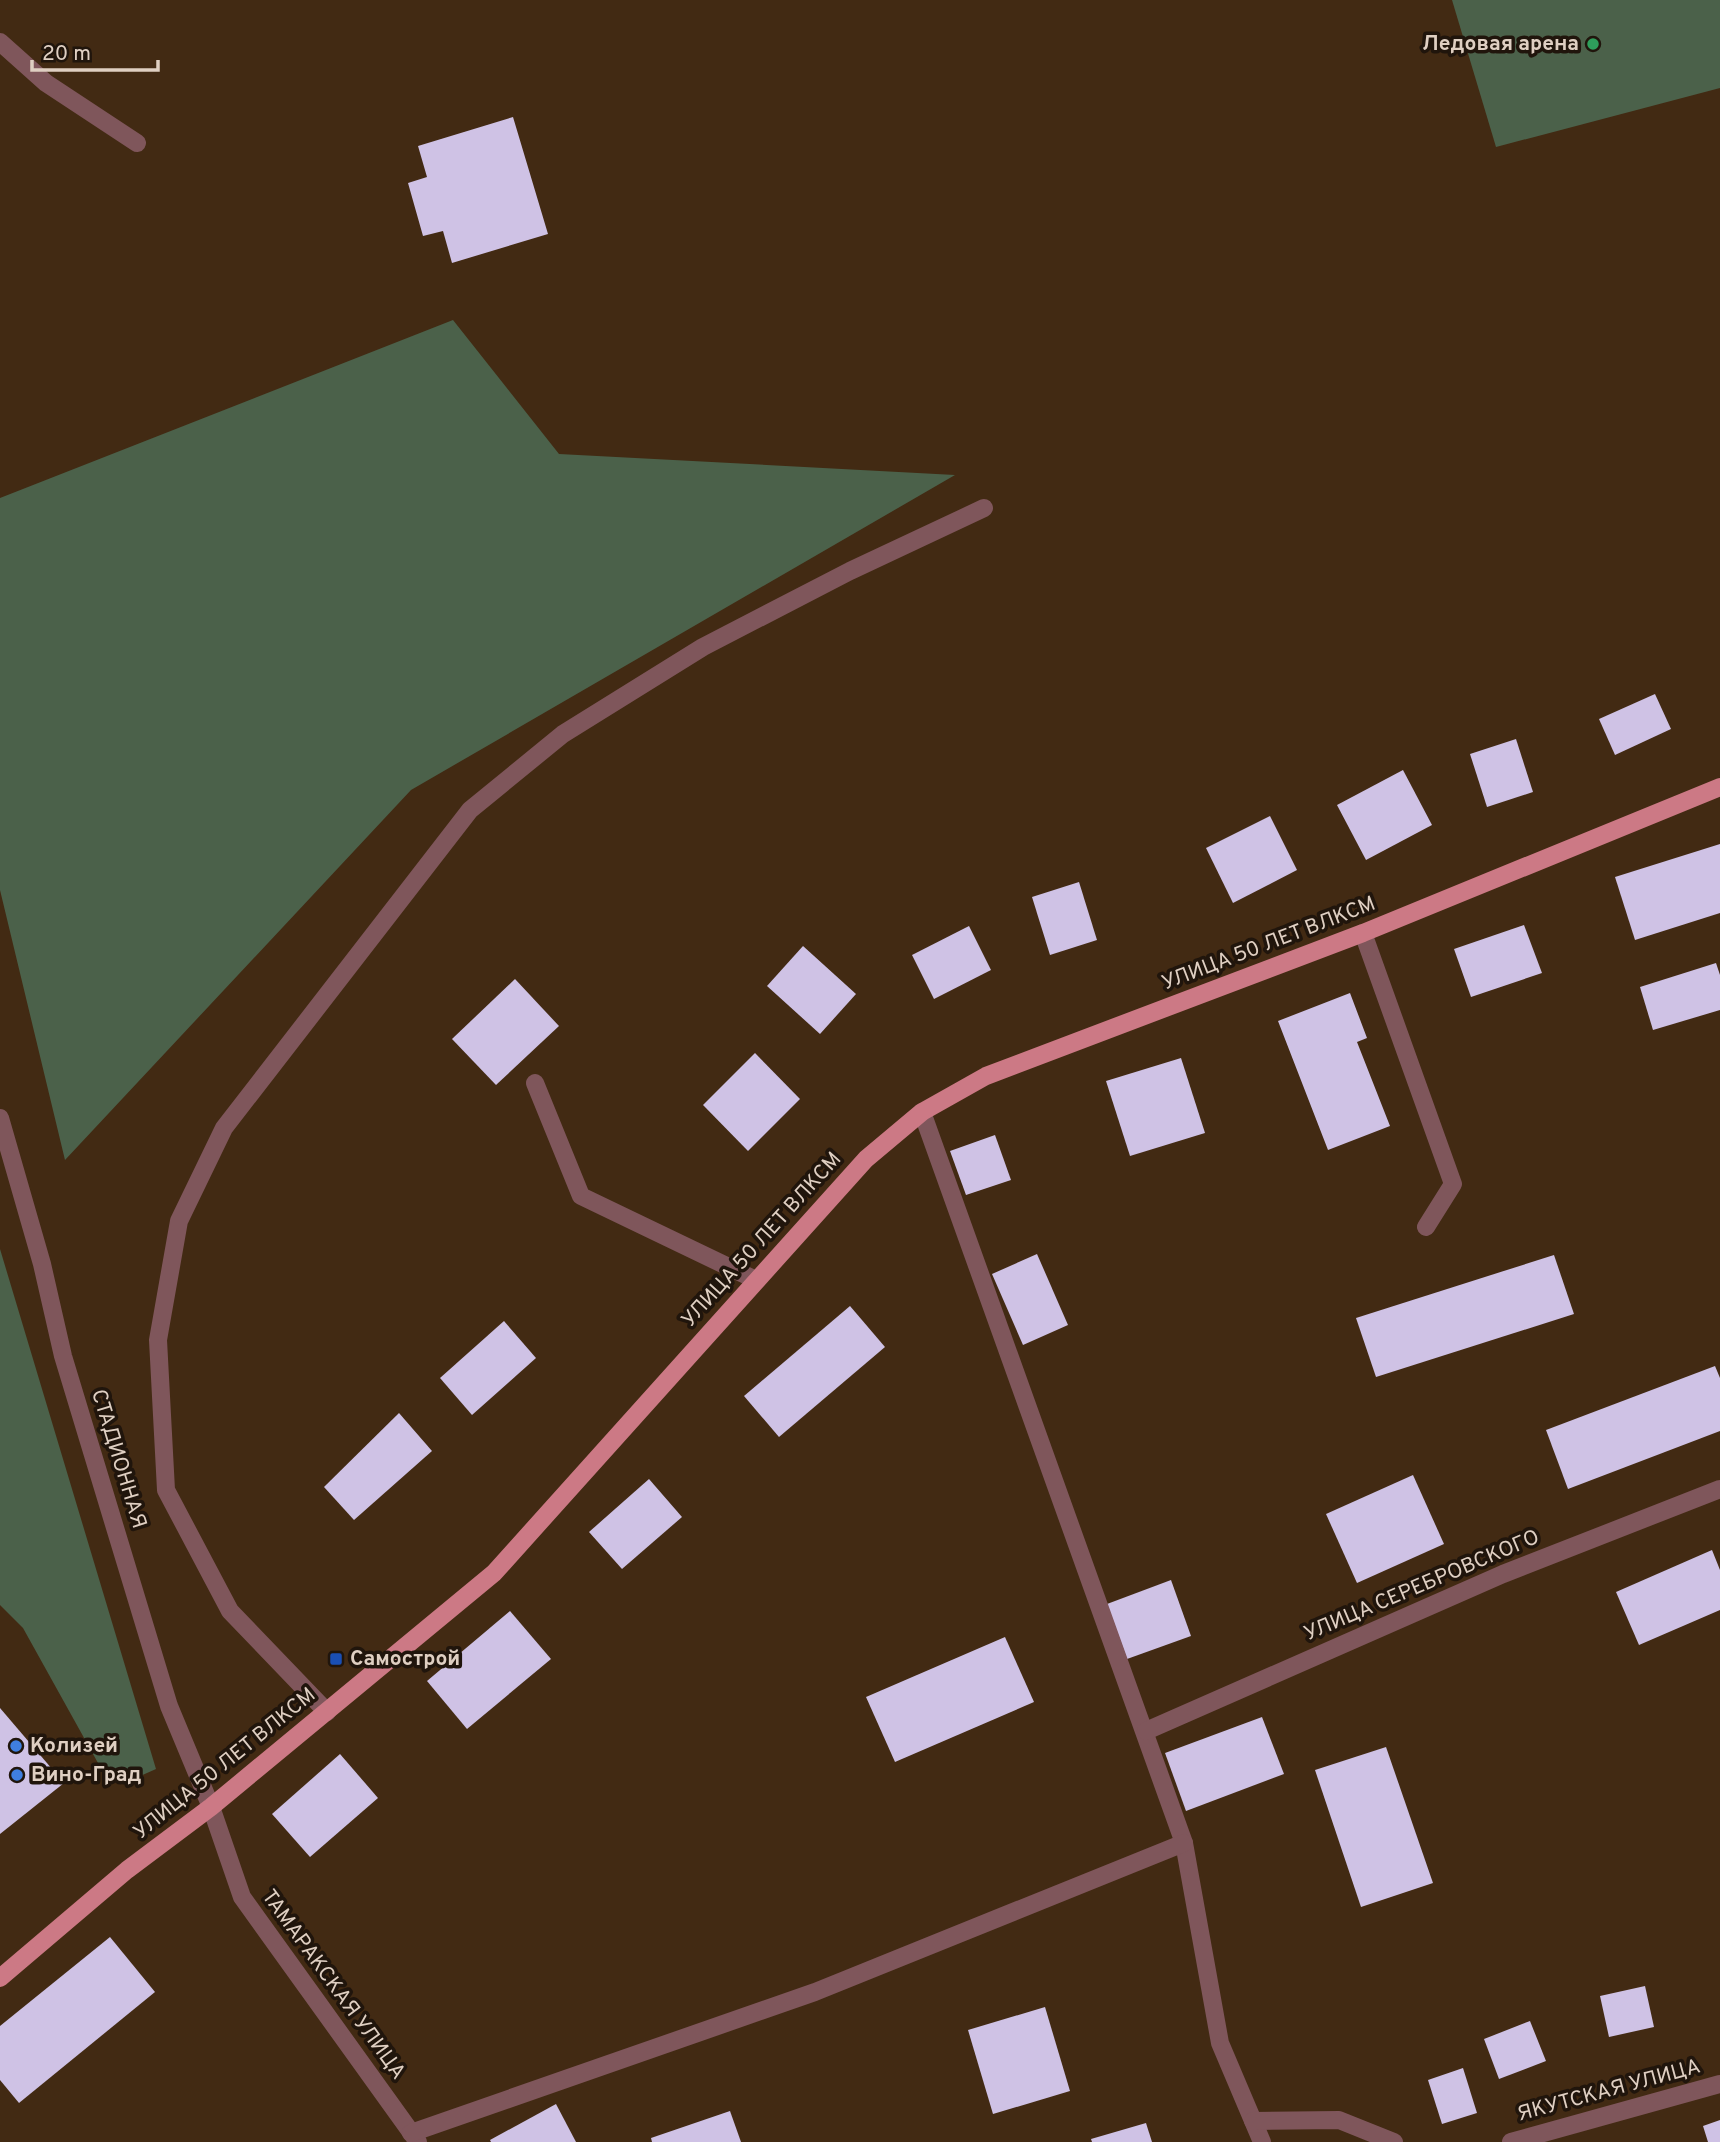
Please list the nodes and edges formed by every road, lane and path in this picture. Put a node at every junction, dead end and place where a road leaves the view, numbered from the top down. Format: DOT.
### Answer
graph roads {
  1 [pos="0,42"];
  2 [pos="137,143"];
  3 [pos="984,508"];
  4 [pos="1720,787"];
  5 [pos="1363,933"];
  6 [pos="535,1083"];
  7 [pos="922,1112"];
  8 [pos="0,1118"];
  9 [pos="5,1154"];
  10 [pos="1426,1227"];
  11 [pos="756,1280"];
  12 [pos="1720,1489"];
  13 [pos="327,1712"];
  14 [pos="1146,1731"];
  15 [pos="211,1807"];
  16 [pos="1184,1843"];
  17 [pos="0,1978"];
  18 [pos="1720,2084"];
  19 [pos="1253,2121"];
  20 [pos="414,2137"];
  21 [pos="1262,2142"];
  22 [pos="1394,2142"];
  23 [pos="1511,2142"];
  1 -- 2 [label="street"];
  3 -- 13 [label="street"];
  4 -- 5 [label="main road, УЛИЦА 50 ЛЕТ ВЛКСМ"];
  5 -- 7 [label="main road, УЛИЦА 50 ЛЕТ ВЛКСМ"];
  5 -- 10 [label="street"];
  6 -- 11 [label="street"];
  7 -- 11 [label="main road, УЛИЦА 50 ЛЕТ ВЛКСМ"];
  7 -- 14 [label="street"];
  8 -- 9 [label="street, СТАДИОННАЯ"];
  9 -- 15 [label="street, СТАДИОННАЯ"];
  11 -- 13 [label="main road, УЛИЦА 50 ЛЕТ ВЛКСМ"];
  12 -- 14 [label="street, УЛИЦА СЕРЕБРОВСКОГО"];
  13 -- 15 [label="main road, УЛИЦА 50 ЛЕТ ВЛКСМ"];
  14 -- 16 [label="street"];
  15 -- 17 [label="main road, УЛИЦА 50 ЛЕТ ВЛКСМ"];
  15 -- 20 [label="street, ТАМАРАКСКАЯ УЛИЦА"];
  16 -- 19 [label="street"];
  16 -- 20 [label="street"];
  18 -- 23 [label="street, ЯКУТСКАЯ УЛИЦА"];
  19 -- 21 [label="street"];
  19 -- 22 [label="street"];
}
